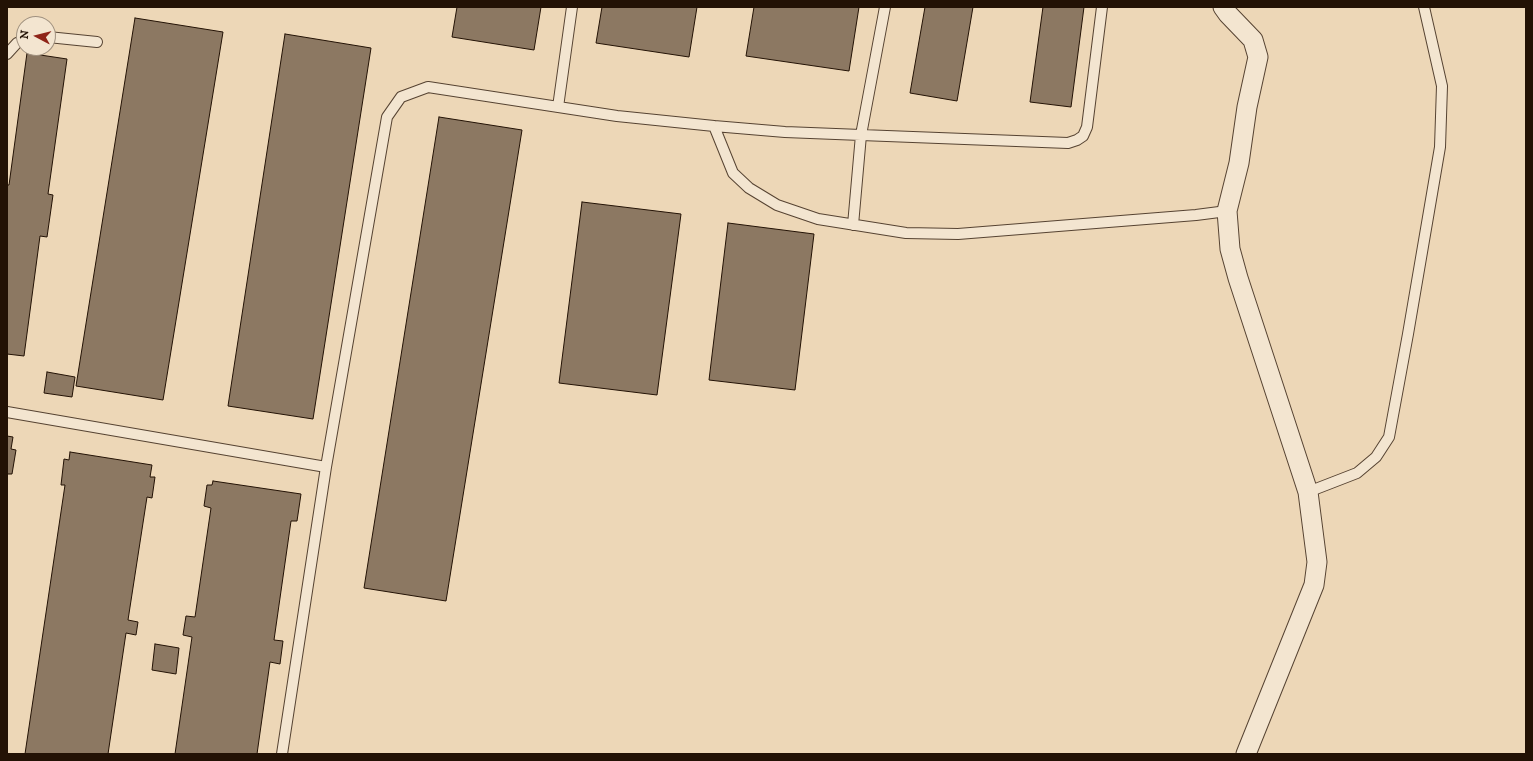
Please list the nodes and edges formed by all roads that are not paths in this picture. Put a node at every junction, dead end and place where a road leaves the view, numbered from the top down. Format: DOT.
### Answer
graph roads {
  1 [pos="572,7"];
  2 [pos="885,7"];
  3 [pos="1102,7"];
  4 [pos="1223,7"];
  5 [pos="1424,7"];
  6 [pos="56,38"];
  7 [pos="97,42"];
  8 [pos="16,44"];
  9 [pos="7,54"];
  10 [pos="558,106"];
  11 [pos="714,126"];
  12 [pos="861,135"];
  13 [pos="1227,211"];
  14 [pos="853,225"];
  15 [pos="7,412"];
  16 [pos="326,466"];
  17 [pos="1308,492"];
  18 [pos="282,754"];
  19 [pos="1246,754"];
  1 -- 10 [label="lane"];
  2 -- 12 [label="lane"];
  3 -- 12 [label="lane"];
  4 -- 13 [label="street"];
  5 -- 17 [label="lane"];
  6 -- 7 [label="lane"];
  8 -- 9 [label="lane"];
  10 -- 11 [label="lane"];
  10 -- 16 [label="lane"];
  11 -- 12 [label="lane"];
  11 -- 14 [label="lane"];
  12 -- 14 [label="lane"];
  13 -- 14 [label="lane"];
  13 -- 17 [label="street"];
  15 -- 16 [label="lane"];
  16 -- 18 [label="lane"];
  17 -- 19 [label="street"];
}
